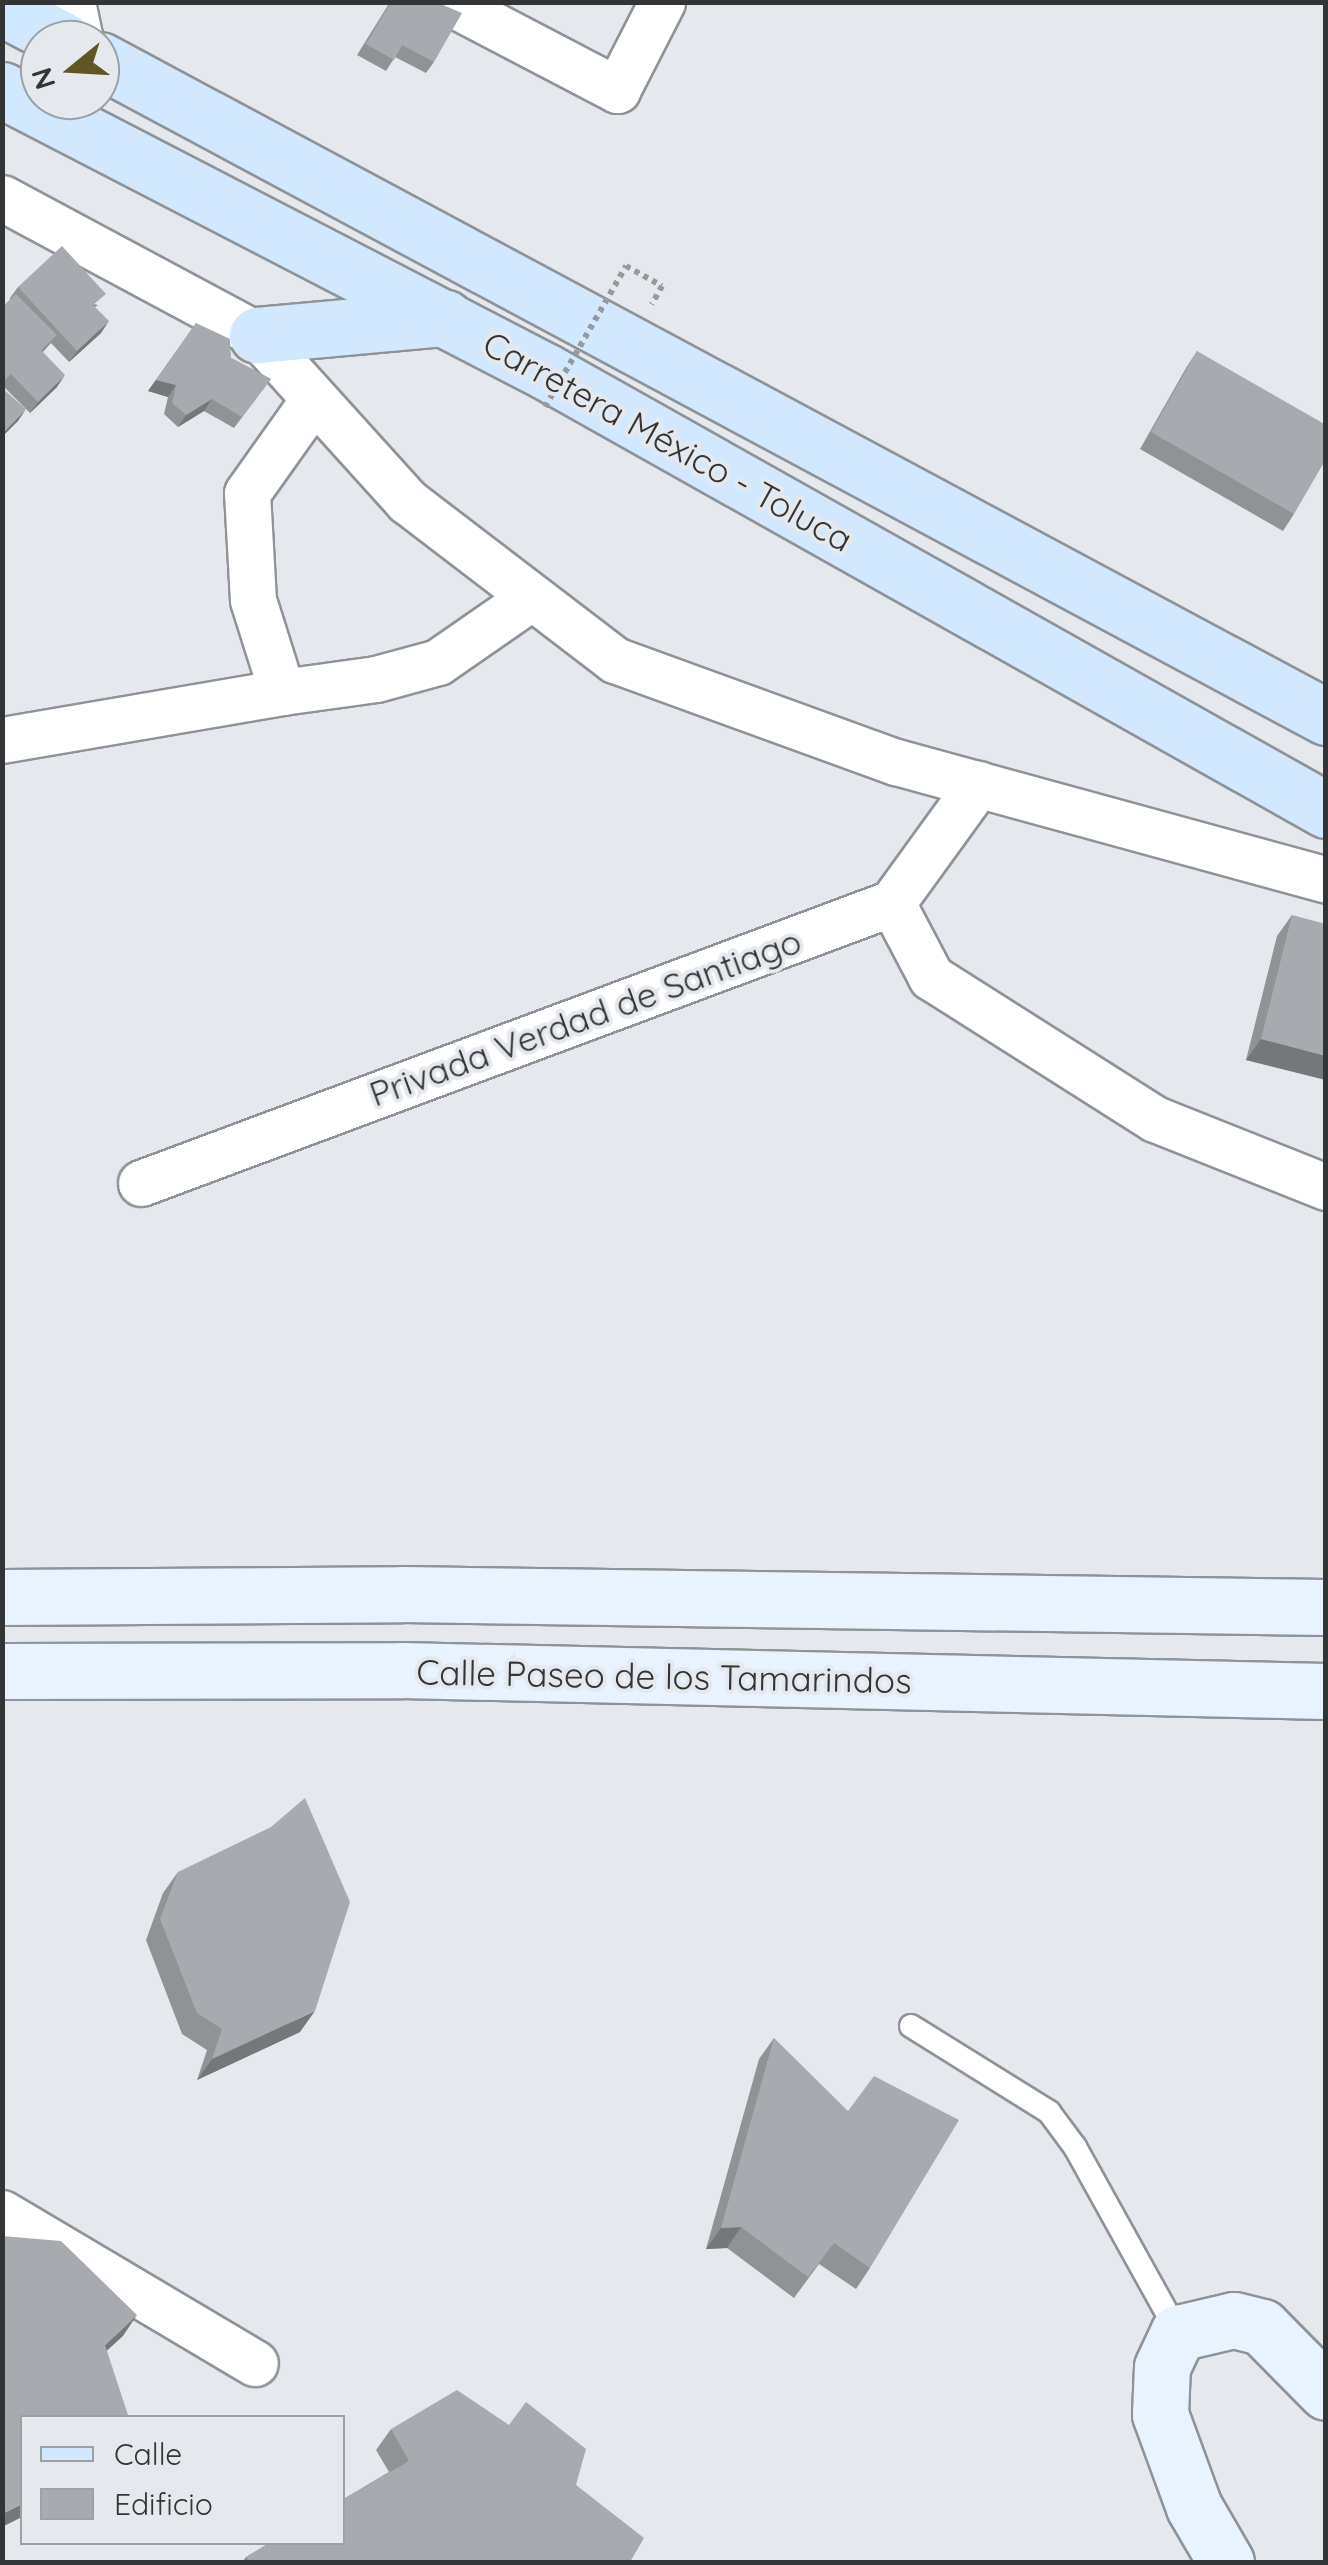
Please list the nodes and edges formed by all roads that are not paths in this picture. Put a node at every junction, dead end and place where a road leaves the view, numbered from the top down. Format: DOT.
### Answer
graph roads {
  1 [pos="449,2"];
  2 [pos="662,2"];
  3 [pos="2,8"];
  4 [pos="25,20"];
  5 [pos="120,71"];
  6 [pos="2,90"];
  7 [pos="2,198"];
  8 [pos="445,318"];
  9 [pos="257,335"];
  10 [pos="313,400"];
  11 [pos="532,597"];
  12 [pos="282,692"];
  13 [pos="1326,717"];
  14 [pos="2,740"];
  15 [pos="978,784"];
  16 [pos="1326,810"];
  17 [pos="1326,880"];
  18 [pos="892,902"];
  19 [pos="140,1183"];
  20 [pos="1326,1187"];
  21 [pos="404,1594"];
  22 [pos="2,1597"];
  23 [pos="1326,1608"];
  24 [pos="402,1670"];
  25 [pos="2,1671"];
  26 [pos="1326,1690"];
  27 [pos="911,2026"];
  28 [pos="2,2213"];
  29 [pos="1178,2333"];
  30 [pos="255,2363"];
  31 [pos="1326,2392"];
  32 [pos="1226,2562"];
  1 -- 2 [label="street"];
  3 -- 4 [label="main road"];
  5 -- 13 [label="main road, Carretera México - Toluca"];
  6 -- 8 [label="main road, Carretera México - Toluca"];
  7 -- 9 [label="street"];
  8 -- 9 [label="main road"];
  8 -- 16 [label="main road, Carretera México - Toluca"];
  9 -- 10 [label="street"];
  10 -- 11 [label="street"];
  10 -- 12 [label="street"];
  11 -- 12 [label="street"];
  11 -- 15 [label="street"];
  12 -- 14 [label="street"];
  15 -- 17 [label="street"];
  15 -- 18 [label="street"];
  18 -- 19 [label="street, Privada Verdad de Santiago"];
  18 -- 20 [label="street"];
  21 -- 22 [label="street"];
  21 -- 23 [label="street"];
  21 -- 24 [label="street"];
  24 -- 25 [label="street, Calle Paseo de los Tamarindos"];
  24 -- 26 [label="street, Calle Paseo de los Tamarindos"];
  27 -- 29 [label="lane"];
  28 -- 30 [label="street"];
  29 -- 31 [label="street"];
  29 -- 32 [label="street"];
}
